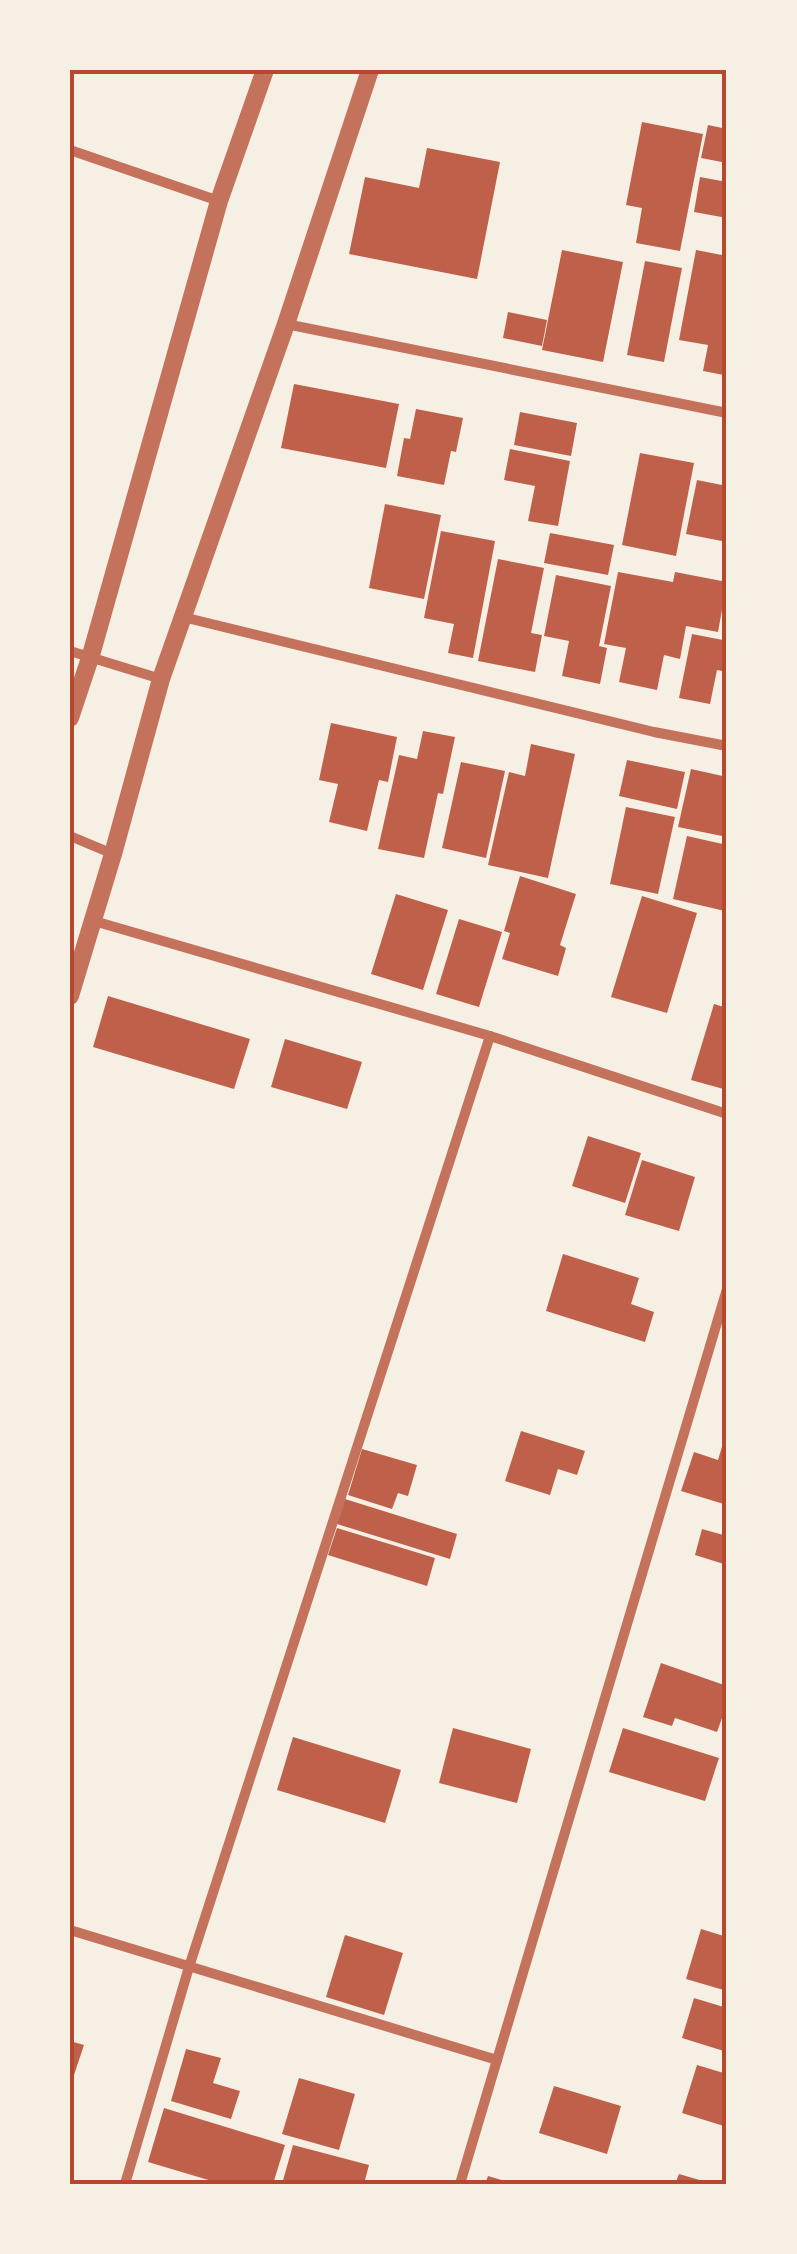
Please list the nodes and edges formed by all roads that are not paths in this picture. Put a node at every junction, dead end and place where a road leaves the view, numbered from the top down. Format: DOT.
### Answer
graph roads {
  1 [pos="265,70"];
  2 [pos="370,70"];
  3 [pos="70,150"];
  4 [pos="219,201"];
  5 [pos="286,324"];
  6 [pos="727,413"];
  7 [pos="183,617"];
  8 [pos="70,651"];
  9 [pos="92,655"];
  10 [pos="161,679"];
  11 [pos="70,718"];
  12 [pos="727,746"];
  13 [pos="70,836"];
  14 [pos="114,854"];
  15 [pos="94,920"];
  16 [pos="70,996"];
  17 [pos="490,1036"];
  18 [pos="727,1114"];
  19 [pos="727,1288"];
  20 [pos="70,1930"];
  21 [pos="189,1967"];
  22 [pos="496,2060"];
  23 [pos="124,2184"];
  24 [pos="460,2184"];
  1 -- 4 [label="street"];
  2 -- 5 [label="street"];
  3 -- 4 [label="street"];
  4 -- 9 [label="street"];
  5 -- 6 [label="street"];
  5 -- 7 [label="street"];
  7 -- 10 [label="street"];
  7 -- 12 [label="street"];
  8 -- 9 [label="street"];
  9 -- 10 [label="street"];
  9 -- 11 [label="street"];
  10 -- 14 [label="street"];
  13 -- 14 [label="street"];
  14 -- 15 [label="street"];
  15 -- 16 [label="street"];
  15 -- 17 [label="street"];
  17 -- 18 [label="street"];
  17 -- 21 [label="street"];
  19 -- 22 [label="street"];
  20 -- 21 [label="street"];
  21 -- 22 [label="street"];
  21 -- 23 [label="street"];
  22 -- 24 [label="street"];
}
